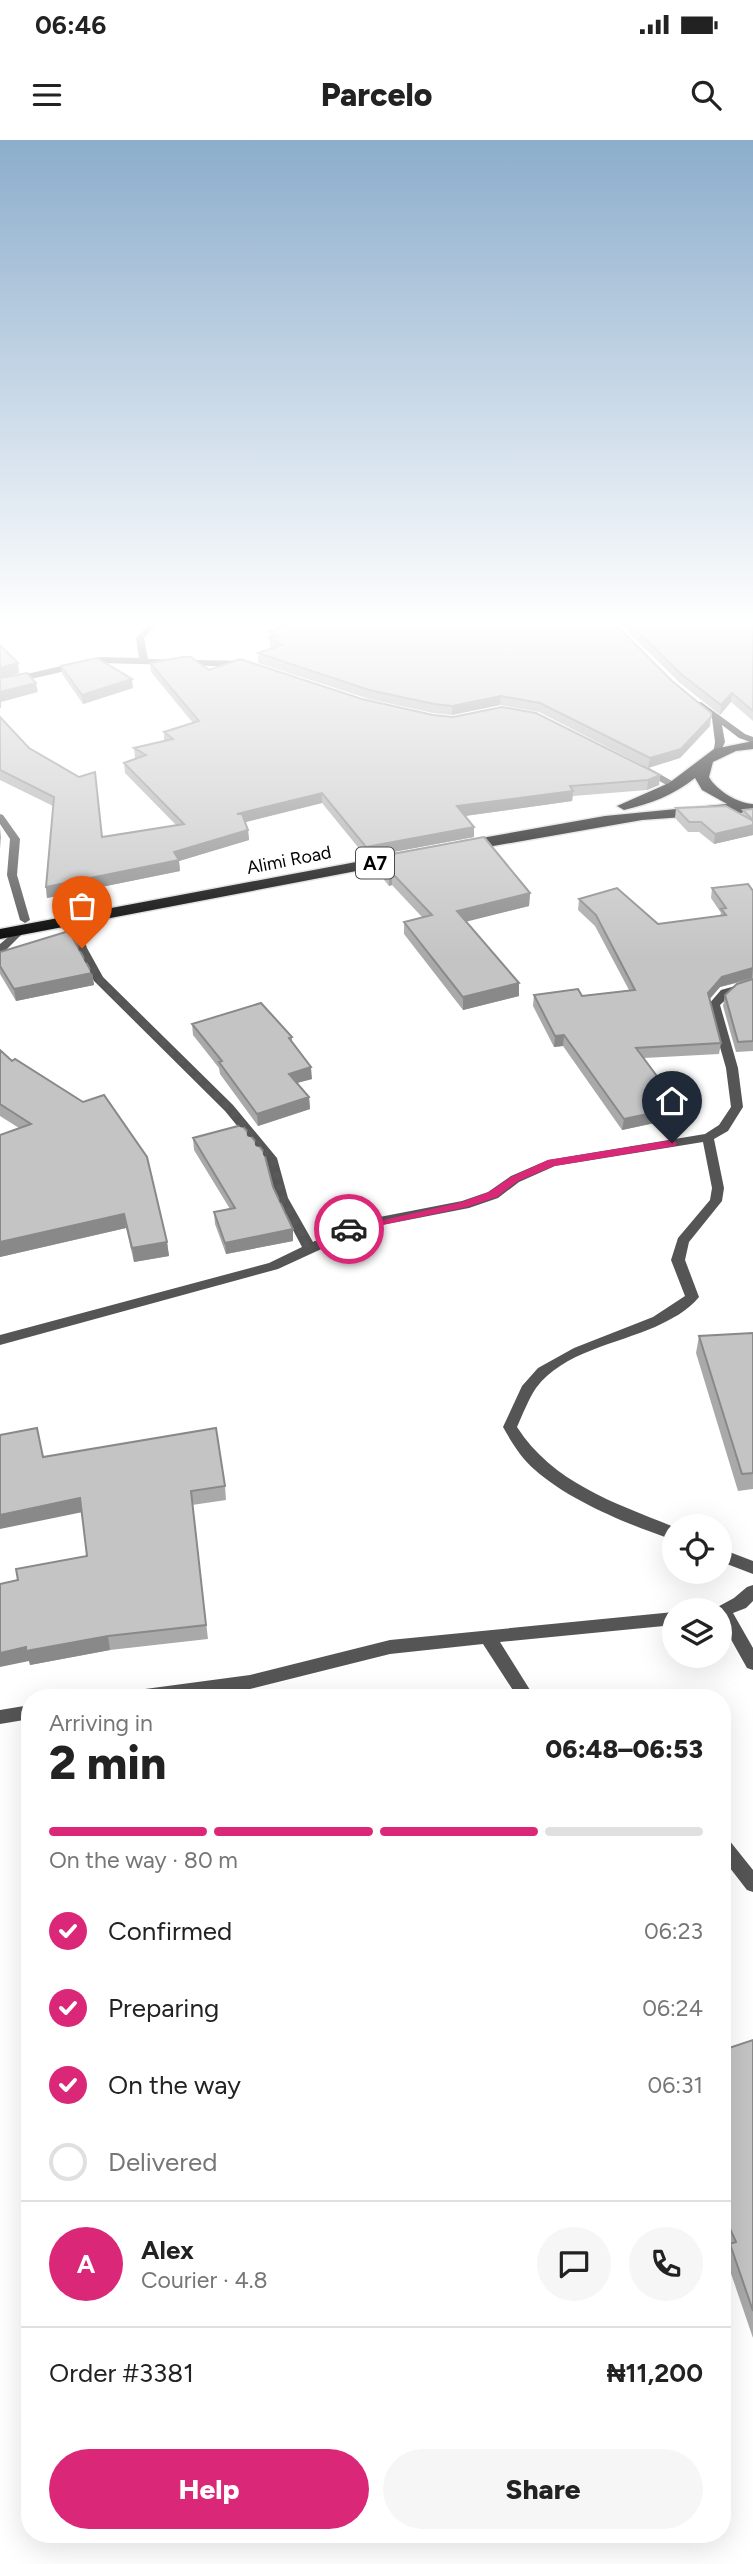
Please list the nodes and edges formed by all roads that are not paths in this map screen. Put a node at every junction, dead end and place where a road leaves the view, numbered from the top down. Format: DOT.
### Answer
graph roads {
  1 [pos="718,733"];
  2 [pos="738,733"];
  3 [pos="753,743"];
  4 [pos="716,753"];
  5 [pos="631,762"];
  6 [pos="700,765"];
  7 [pos="676,787"];
  8 [pos="753,807"];
  9 [pos="0,817"];
  10 [pos="73,921"];
  11 [pos="0,924"];
  12 [pos="22,925"];
  13 [pos="0,934"];
  14 [pos="0,950"];
  15 [pos="753,984"];
  16 [pos="708,1137"];
  17 [pos="309,1248"];
  18 [pos="0,1340"];
  19 [pos="662,1529"];
  20 [pos="732,1559"];
  21 [pos="753,1568"];
  22 [pos="753,1591"];
  23 [pos="732,1605"];
  24 [pos="662,1619"];
  25 [pos="732,1628"];
  26 [pos="487,1636"];
  27 [pos="753,1663"];
  28 [pos="198,1689"];
  29 [pos="521,1689"];
  30 [pos="21,1714"];
  31 [pos="0,1717"];
  32 [pos="731,1856"];
  33 [pos="753,1884"];
  1 -- 4 [label="street"];
  2 -- 3 [label="street"];
  3 -- 4 [label="highway"];
  4 -- 6 [label="highway"];
  5 -- 7 [label="street"];
  6 -- 7 [label="highway"];
  6 -- 8 [label="highway"];
  7 -- 8 [label="highway"];
  9 -- 12 [label="street"];
  10 -- 12 [label="highway, Alimi Road / A7"];
  10 -- 12 [label="highway, Alimi Road / A7"];
  10 -- 17 [label="street"];
  11 -- 12 [label="highway, A7"];
  12 -- 13 [label="highway, Alimi Road / A7"];
  12 -- 14 [label="street"];
  15 -- 16 [label="street"];
  16 -- 17 [label="street"];
  16 -- 19 [label="street"];
  17 -- 18 [label="street"];
  20 -- 21 [label="street"];
  22 -- 23 [label="street"];
  24 -- 26 [label="street"];
  25 -- 27 [label="street"];
  26 -- 28 [label="street"];
  26 -- 29 [label="street"];
  30 -- 31 [label="street"];
  32 -- 33 [label="street"];
}
